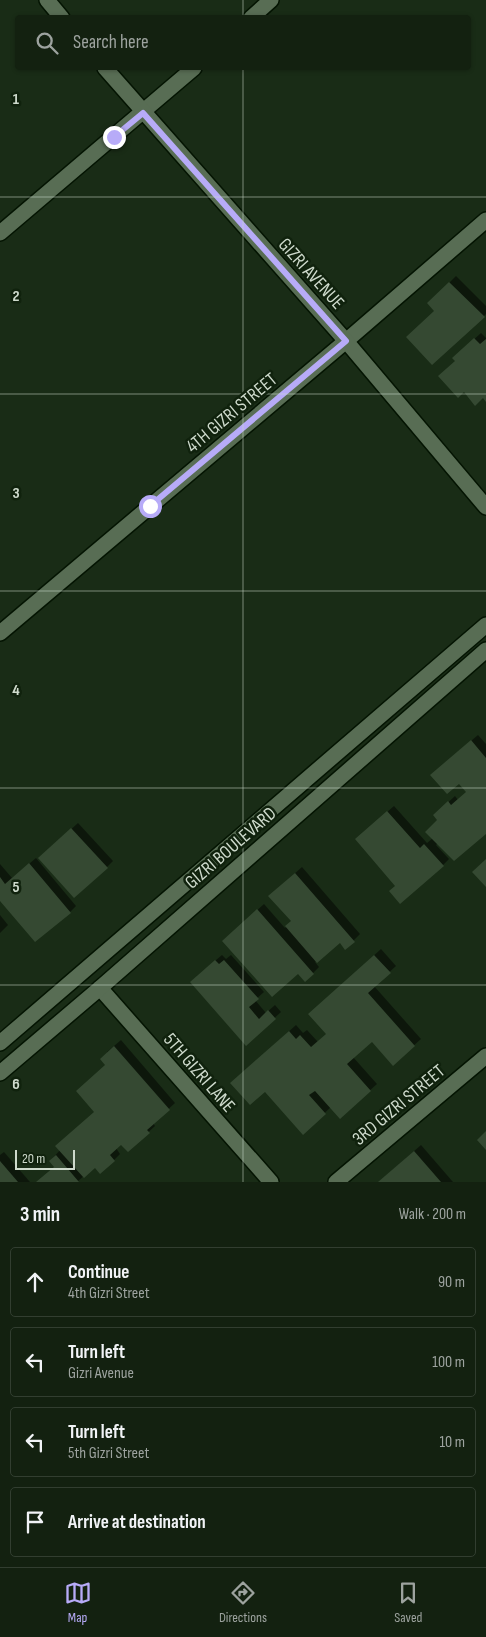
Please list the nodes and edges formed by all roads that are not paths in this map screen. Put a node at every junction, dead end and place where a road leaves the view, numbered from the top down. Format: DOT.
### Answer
graph roads {
  1 [pos="47,0"];
  2 [pos="271,0"];
  3 [pos="60,15"];
  4 [pos="254,15"];
  5 [pos="106,70"];
  6 [pos="192,70"];
  7 [pos="143,113"];
  8 [pos="486,220"];
  9 [pos="0,233"];
  10 [pos="346,341"];
  11 [pos="486,507"];
  12 [pos="486,626"];
  13 [pos="0,633"];
  14 [pos="486,650"];
  15 [pos="100,988"];
  16 [pos="0,1043"];
  17 [pos="486,1056"];
  18 [pos="0,1073"];
  19 [pos="271,1182"];
  20 [pos="336,1182"];
  1 -- 3 [label="street"];
  2 -- 4 [label="street"];
  5 -- 7 [label="street, GIZRI AVENUE"];
  6 -- 7 [label="street"];
  7 -- 9 [label="street"];
  7 -- 10 [label="street, GIZRI AVENUE"];
  8 -- 10 [label="street, 4TH GIZRI STREET"];
  10 -- 11 [label="street, GIZRI AVENUE"];
  10 -- 13 [label="street, 4TH GIZRI STREET"];
  12 -- 16 [label="street, GIZRI BOULEVARD"];
  14 -- 15 [label="street, GIZRI BOULEVARD"];
  15 -- 18 [label="street, GIZRI BOULEVARD"];
  15 -- 19 [label="street, 5TH GIZRI LANE"];
  17 -- 20 [label="street, 3RD GIZRI STREET"];
}
